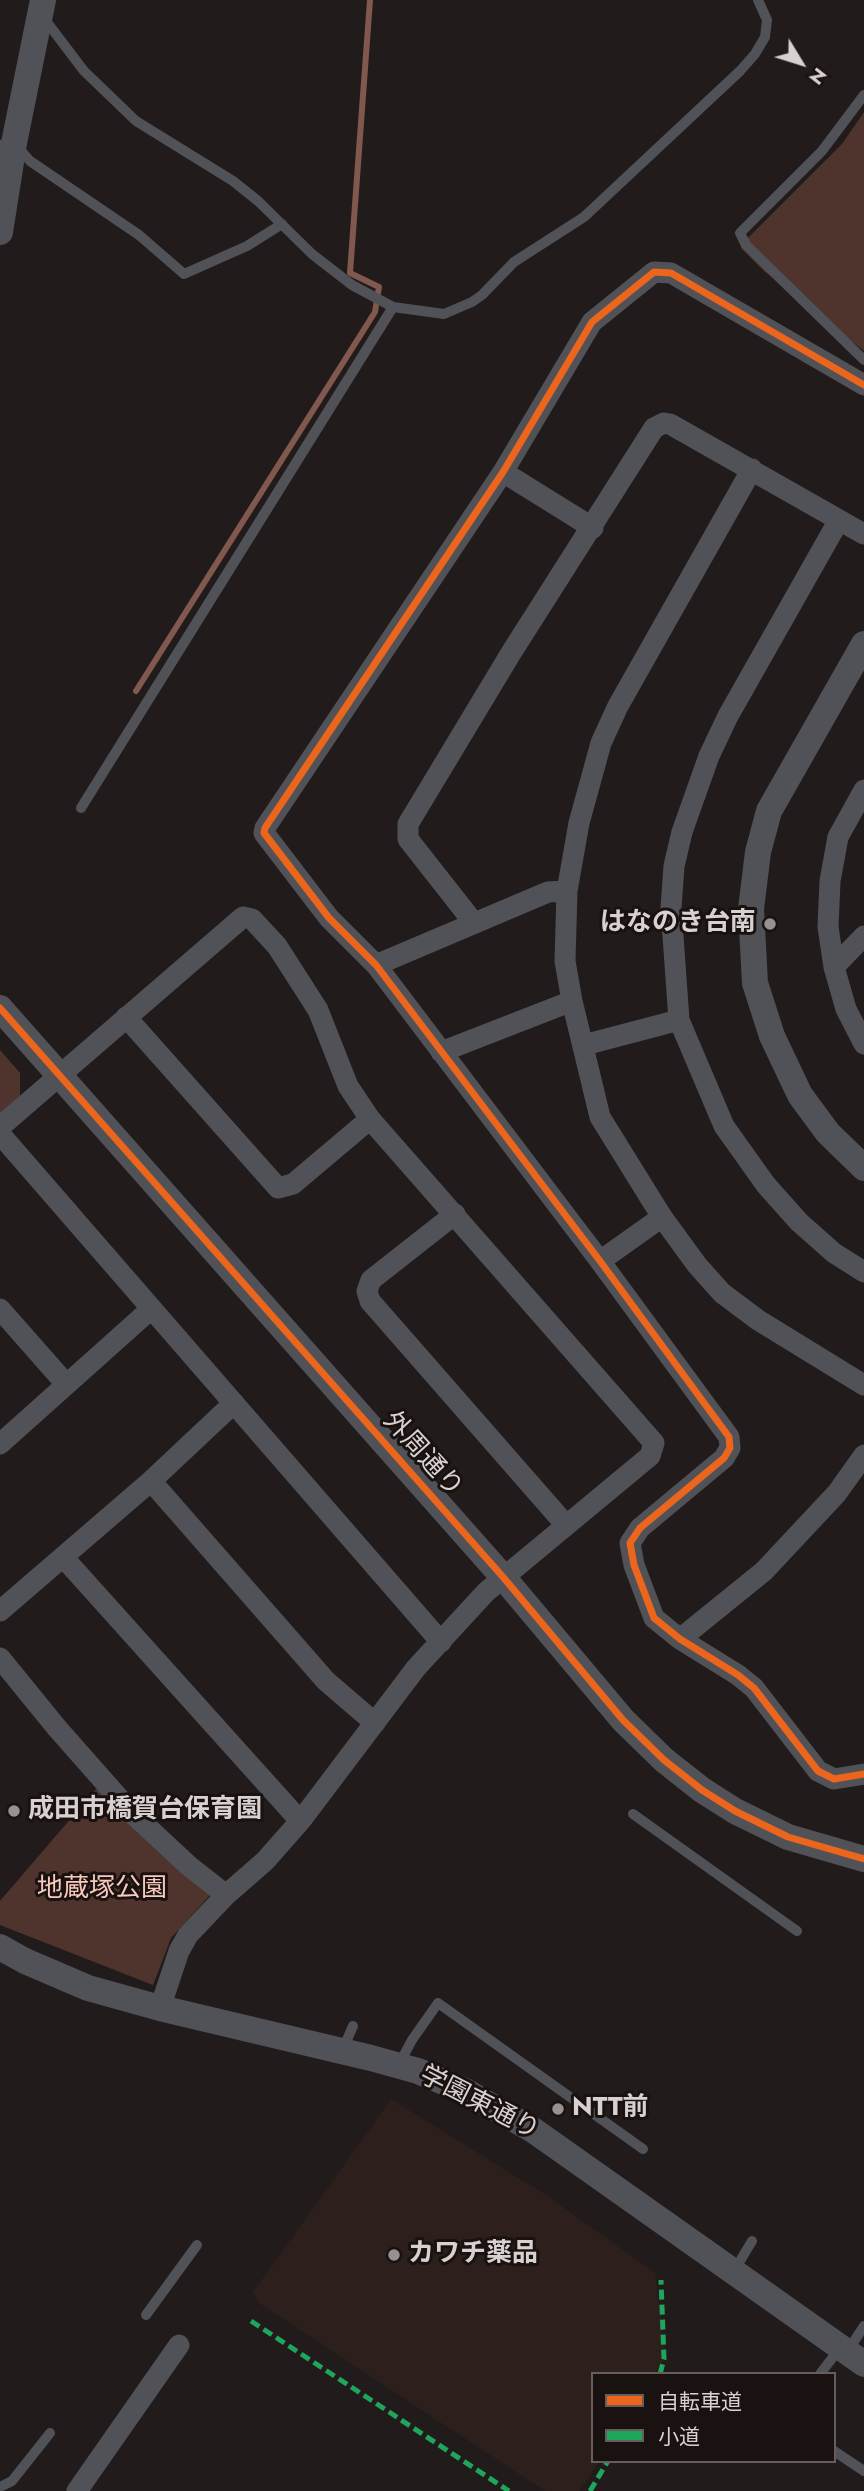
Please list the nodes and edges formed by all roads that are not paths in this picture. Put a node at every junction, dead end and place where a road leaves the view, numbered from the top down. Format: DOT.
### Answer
graph roads {
  1 [pos="758,0"];
  2 [pos="42,6"];
  3 [pos="864,94"];
  4 [pos="7,144"];
  5 [pos="4,188"];
  6 [pos="282,224"];
  7 [pos="0,232"];
  8 [pos="389,305"];
  9 [pos="864,360"];
  10 [pos="864,385"];
  11 [pos="752,469"];
  12 [pos="503,472"];
  13 [pos="839,520"];
  14 [pos="593,528"];
  15 [pos="864,534"];
  16 [pos="864,644"];
  17 [pos="864,790"];
  18 [pos="81,808"];
  19 [pos="567,891"];
  20 [pos="474,923"];
  21 [pos="864,936"];
  22 [pos="376,965"];
  23 [pos="834,967"];
  24 [pos="572,1001"];
  25 [pos="0,1008"];
  26 [pos="126,1017"];
  27 [pos="679,1020"];
  28 [pos="864,1044"];
  29 [pos="584,1045"];
  30 [pos="442,1052"];
  31 [pos="59,1075"];
  32 [pos="369,1119"];
  33 [pos="0,1127"];
  34 [pos="0,1134"];
  35 [pos="864,1168"];
  36 [pos="455,1214"];
  37 [pos="662,1217"];
  38 [pos="600,1261"];
  39 [pos="864,1272"];
  40 [pos="0,1309"];
  41 [pos="151,1309"];
  42 [pos="66,1384"];
  43 [pos="864,1385"];
  44 [pos="233,1403"];
  45 [pos="0,1444"];
  46 [pos="864,1455"];
  47 [pos="150,1481"];
  48 [pos="565,1524"];
  49 [pos="63,1557"];
  50 [pos="503,1577"];
  51 [pos="0,1611"];
  52 [pos="680,1640"];
  53 [pos="441,1642"];
  54 [pos="0,1658"];
  55 [pos="375,1723"];
  56 [pos="864,1774"];
  57 [pos="633,1814"];
  58 [pos="302,1819"];
  59 [pos="864,1859"];
  60 [pos="226,1895"];
  61 [pos="797,1931"];
  62 [pos="0,1947"];
  63 [pos="160,2008"];
  64 [pos="353,2026"];
  65 [pos="342,2050"];
  66 [pos="398,2066"];
  67 [pos="643,2149"];
  68 [pos="752,2241"];
  69 [pos="197,2245"];
  70 [pos="734,2272"];
  71 [pos="146,2315"];
  72 [pos="864,2326"];
  73 [pos="180,2345"];
  74 [pos="850,2355"];
  75 [pos="823,2372"];
  76 [pos="50,2433"];
  77 [pos="836,2452"];
  78 [pos="864,2471"];
  79 [pos="0,2487"];
  80 [pos="76,2491"];
  1 -- 8 [label="lane"];
  2 -- 4 [label="street"];
  2 -- 6 [label="lane"];
  3 -- 9 [label="lane"];
  4 -- 5 [label="street"];
  4 -- 6 [label="lane"];
  5 -- 7 [label="street"];
  6 -- 8 [label="lane"];
  8 -- 18 [label="lane"];
  10 -- 12 [label="street"];
  11 -- 13 [label="street"];
  11 -- 14 [label="street"];
  11 -- 19 [label="street"];
  12 -- 14 [label="street"];
  12 -- 22 [label="street"];
  13 -- 15 [label="street"];
  13 -- 27 [label="street"];
  14 -- 20 [label="street"];
  16 -- 35 [label="street"];
  17 -- 23 [label="street"];
  19 -- 20 [label="street"];
  19 -- 24 [label="street"];
  20 -- 22 [label="street"];
  21 -- 23 [label="street"];
  22 -- 30 [label="street"];
  23 -- 28 [label="street"];
  24 -- 29 [label="street"];
  24 -- 30 [label="street"];
  25 -- 31 [label="street, 外周通り"];
  26 -- 31 [label="street"];
  26 -- 32 [label="street"];
  26 -- 32 [label="street"];
  27 -- 29 [label="street"];
  27 -- 39 [label="street"];
  29 -- 37 [label="street"];
  30 -- 38 [label="street"];
  31 -- 33 [label="street"];
  31 -- 50 [label="street, 外周通り"];
  32 -- 36 [label="street"];
  34 -- 41 [label="street"];
  36 -- 48 [label="street"];
  36 -- 48 [label="street"];
  37 -- 38 [label="street"];
  37 -- 43 [label="street"];
  38 -- 52 [label="street"];
  40 -- 42 [label="street"];
  41 -- 42 [label="street"];
  41 -- 44 [label="street"];
  42 -- 45 [label="street"];
  44 -- 47 [label="street"];
  44 -- 53 [label="street"];
  46 -- 52 [label="street"];
  47 -- 49 [label="street"];
  47 -- 55 [label="street"];
  48 -- 50 [label="street"];
  49 -- 51 [label="street"];
  49 -- 58 [label="street"];
  50 -- 53 [label="street"];
  50 -- 59 [label="street, 外周通り"];
  52 -- 56 [label="street"];
  53 -- 55 [label="street"];
  54 -- 60 [label="street"];
  55 -- 58 [label="street"];
  57 -- 61 [label="lane"];
  58 -- 60 [label="street"];
  60 -- 63 [label="street"];
  62 -- 63 [label="street, 学園東通り"];
  63 -- 65 [label="street, 学園東通り"];
  64 -- 65 [label="lane"];
  65 -- 66 [label="street, 学園東通り"];
  66 -- 67 [label="lane"];
  66 -- 70 [label="street, 学園東通り"];
  68 -- 70 [label="lane"];
  69 -- 71 [label="lane"];
  70 -- 74 [label="street, 学園東通り"];
  72 -- 74 [label="lane"];
  73 -- 80 [label="street"];
  74 -- 75 [label="lane"];
  76 -- 79 [label="lane"];
  77 -- 78 [label="lane"];
}
